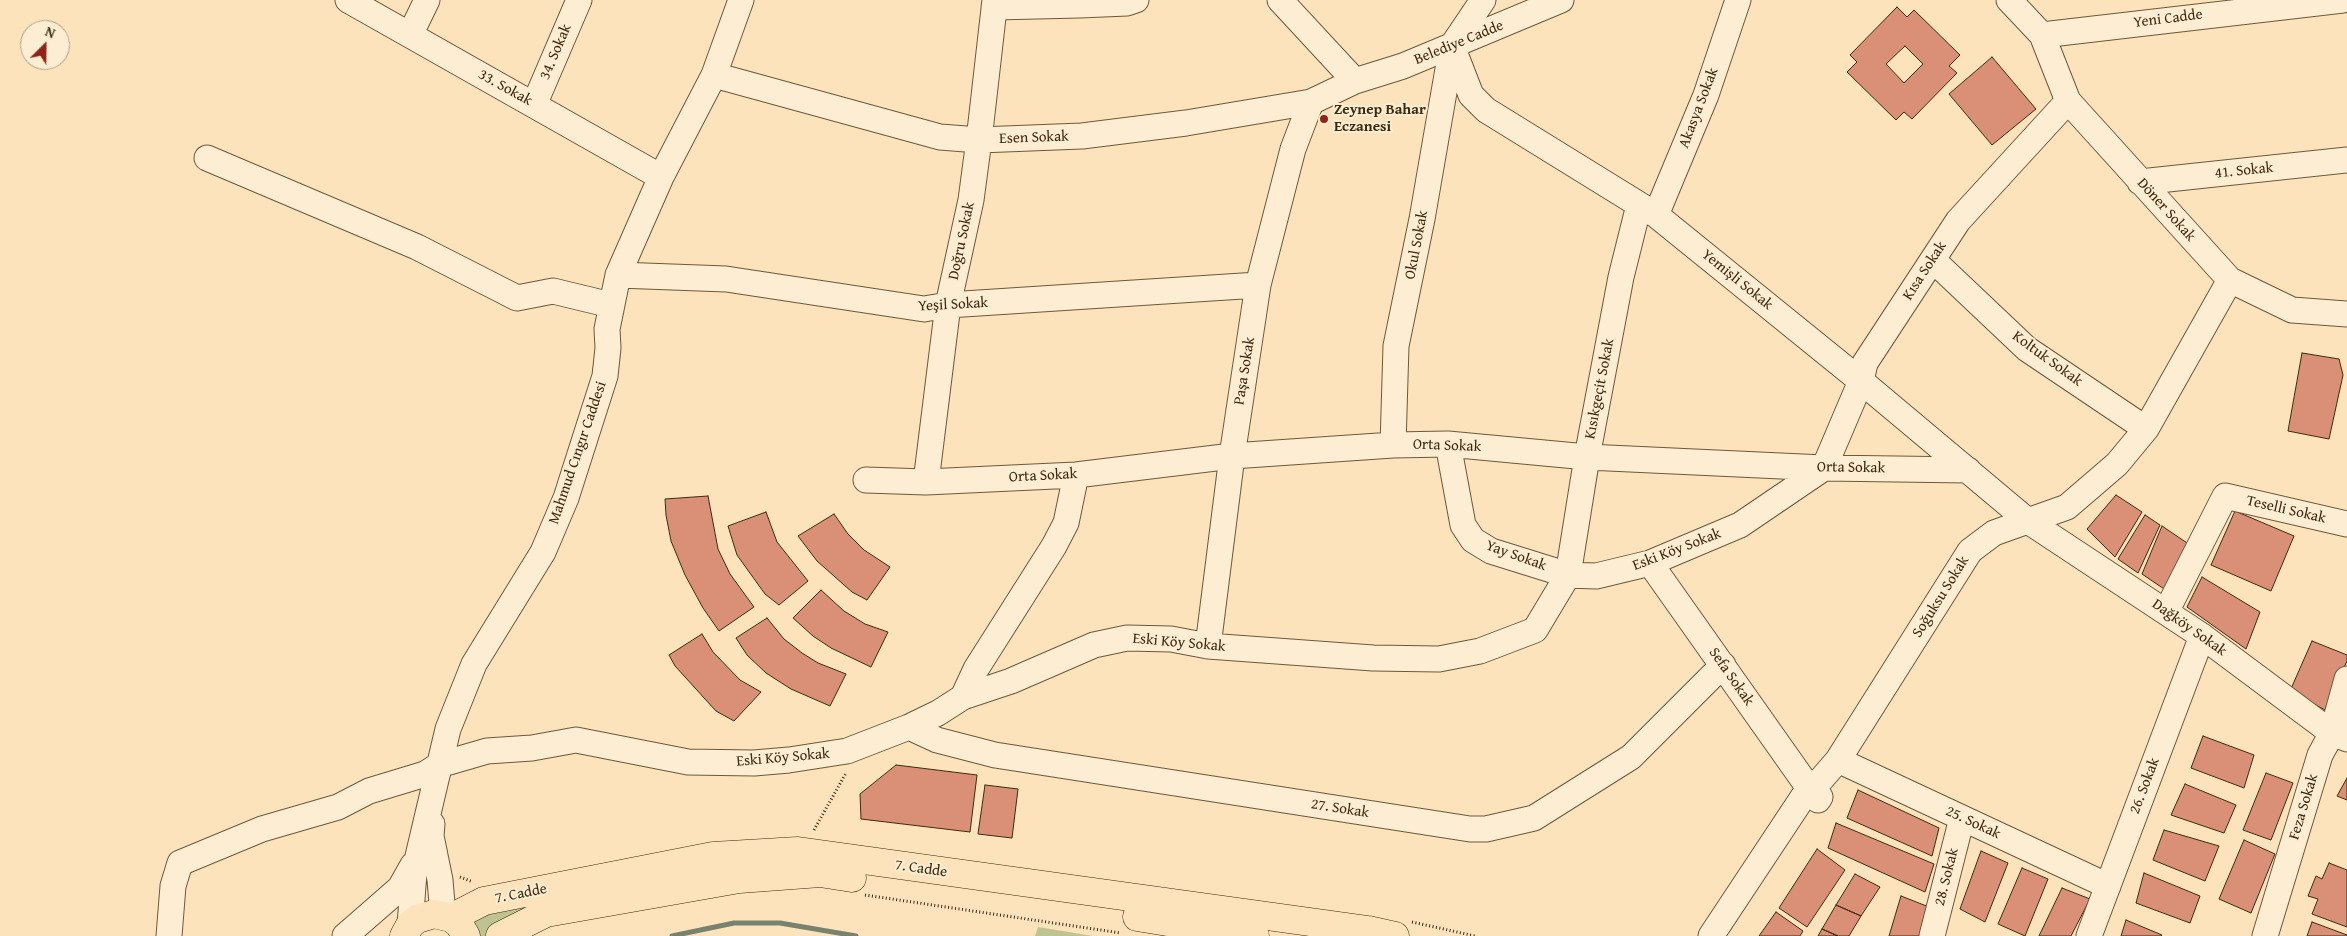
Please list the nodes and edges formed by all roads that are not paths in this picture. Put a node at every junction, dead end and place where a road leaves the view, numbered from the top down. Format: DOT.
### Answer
graph roads {
  1 [pos="348,0"];
  2 [pos="427,0"];
  3 [pos="579,0"];
  4 [pos="742,0"];
  5 [pos="1136,0"];
  6 [pos="1280,0"];
  7 [pos="1483,0"];
  8 [pos="1561,0"];
  9 [pos="1738,0"];
  10 [pos="2009,0"];
  11 [pos="2343,0"];
  12 [pos="994,4"];
  13 [pos="2163,10"];
  14 [pos="2042,34"];
  15 [pos="410,35"];
  16 [pos="1452,46"];
  17 [pos="714,75"];
  18 [pos="1355,82"];
  19 [pos="2068,101"];
  20 [pos="1311,102"];
  21 [pos="534,105"];
  22 [pos="980,140"];
  23 [pos="207,158"];
  24 [pos="2347,160"];
  25 [pos="661,177"];
  26 [pos="2140,182"];
  27 [pos="1647,210"];
  28 [pos="1933,260"];
  29 [pos="618,275"];
  30 [pos="2230,280"];
  31 [pos="1258,285"];
  32 [pos="611,305"];
  33 [pos="948,305"];
  34 [pos="2347,314"];
  35 [pos="1861,381"];
  36 [pos="2146,429"];
  37 [pos="1393,444"];
  38 [pos="1448,444"];
  39 [pos="1232,456"];
  40 [pos="1586,457"];
  41 [pos="1824,468"];
  42 [pos="1968,470"];
  43 [pos="1076,475"];
  44 [pos="866,480"];
  45 [pos="926,482"];
  46 [pos="2028,520"];
  47 [pos="2347,524"];
  48 [pos="1650,563"];
  49 [pos="1568,574"];
  50 [pos="2166,612"];
  51 [pos="2202,636"];
  52 [pos="1208,646"];
  53 [pos="1722,665"];
  54 [pos="2347,679"];
  55 [pos="963,697"];
  56 [pos="909,727"];
  57 [pos="2339,736"];
  58 [pos="1838,760"];
  59 [pos="437,776"];
  60 [pos="1812,791"];
  61 [pos="1962,818"];
  62 [pos="417,858"];
  63 [pos="2108,886"];
  64 [pos="546,913"];
  65 [pos="454,923"];
  66 [pos="403,932"];
  67 [pos="169,936"];
  68 [pos="345,936"];
  69 [pos="500,936"];
  70 [pos="528,936"];
  71 [pos="1255,936"];
  72 [pos="1395,936"];
  73 [pos="1711,936"];
  74 [pos="1728,936"];
  75 [pos="1932,936"];
  76 [pos="2088,936"];
  77 [pos="2265,936"];
  1 -- 15 [label="street, 33. Sokak"];
  2 -- 15 [label="street"];
  3 -- 21 [label="street, 34. Sokak"];
  4 -- 17 [label="street, Mahmud Cıngır Caddesi"];
  5 -- 12 [label="street"];
  6 -- 18 [label="street"];
  7 -- 16 [label="street"];
  8 -- 16 [label="street, Belediye Cadde"];
  9 -- 27 [label="street, Akasya Sokak"];
  10 -- 14 [label="street"];
  11 -- 13 [label="street, Yeni Cadde"];
  12 -- 22 [label="street, Doğru Sokak"];
  13 -- 14 [label="street, Yeni Cadde"];
  14 -- 19 [label="street, Döner Sokak"];
  15 -- 21 [label="street, 33. Sokak"];
  16 -- 18 [label="street, Belediye Cadde"];
  16 -- 27 [label="street, Yemişli Sokak"];
  16 -- 37 [label="street, Okul Sokak"];
  17 -- 22 [label="street, Esen Sokak"];
  17 -- 25 [label="street, Mahmud Cıngır Caddesi"];
  18 -- 20 [label="street, Esen Sokak"];
  19 -- 26 [label="street, Döner Sokak"];
  19 -- 28 [label="street, Kısa Sokak"];
  20 -- 22 [label="street, Esen Sokak"];
  20 -- 31 [label="street, Paşa Sokak"];
  21 -- 25 [label="street, 33. Sokak"];
  22 -- 33 [label="street, Doğru Sokak"];
  23 -- 32 [label="street"];
  24 -- 26 [label="street, 41. Sokak"];
  25 -- 29 [label="street, Mahmud Cıngır Caddesi"];
  26 -- 30 [label="street, Döner Sokak"];
  27 -- 35 [label="street, Yemişli Sokak"];
  27 -- 40 [label="street, Kısıkgeçit Sokak"];
  28 -- 35 [label="street, Kısa Sokak"];
  28 -- 36 [label="street, Koltuk Sokak"];
  29 -- 32 [label="street, Mahmud Cıngır Caddesi"];
  29 -- 33 [label="street, Yeşil Sokak"];
  30 -- 34 [label="street, Döner Sokak"];
  30 -- 36 [label="street, Soğuksu Sokak"];
  31 -- 33 [label="street, Yeşil Sokak"];
  31 -- 39 [label="street, Paşa Sokak"];
  32 -- 59 [label="street, Mahmud Cıngır Caddesi"];
  33 -- 45 [label="street, Doğru Sokak"];
  35 -- 41 [label="street, Kısa Sokak"];
  35 -- 42 [label="street, Yemişli Sokak"];
  36 -- 46 [label="street, Soğuksu Sokak"];
  37 -- 38 [label="street, Orta Sokak"];
  37 -- 39 [label="street, Orta Sokak"];
  38 -- 40 [label="street, Orta Sokak"];
  38 -- 49 [label="street, Yay Sokak"];
  39 -- 43 [label="street, Orta Sokak"];
  39 -- 52 [label="street, Paşa Sokak"];
  40 -- 41 [label="street, Orta Sokak"];
  40 -- 49 [label="street, Kısıkgeçit Sokak"];
  41 -- 42 [label="street, Orta Sokak"];
  41 -- 48 [label="street, Eski Köy Sokak"];
  42 -- 46 [label="street, Yemişli Sokak"];
  43 -- 45 [label="street, Orta Sokak"];
  43 -- 55 [label="street"];
  44 -- 45 [label="street, Orta Sokak"];
  46 -- 50 [label="street, Dağköy Sokak"];
  46 -- 58 [label="street, Soğuksu Sokak"];
  47 -- 50 [label="street, Teselli Sokak"];
  48 -- 49 [label="street, Eski Köy Sokak"];
  48 -- 53 [label="street, Sefa Sokak"];
  49 -- 52 [label="street, Eski Köy Sokak"];
  50 -- 51 [label="street, Dağköy Sokak"];
  51 -- 57 [label="street, Dağköy Sokak"];
  51 -- 63 [label="street, 26. Sokak"];
  52 -- 55 [label="street, Eski Köy Sokak"];
  53 -- 56 [label="street, 27. Sokak"];
  53 -- 60 [label="street, Sefa Sokak"];
  54 -- 57 [label="street, Feza Sokak"];
  55 -- 56 [label="street, Eski Köy Sokak"];
  56 -- 59 [label="street, Eski Köy Sokak"];
  57 -- 77 [label="street, Feza Sokak"];
  58 -- 60 [label="street, Soğuksu Sokak"];
  58 -- 61 [label="street, 25. Sokak"];
  59 -- 62 [label="street, Mahmud Cıngır Caddesi"];
  59 -- 65 [label="street, Mahmud Cıngır Caddesi"];
  59 -- 67 [label="street, Eski Köy Sokak"];
  60 -- 73 [label="street, Soğuksu Sokak"];
  60 -- 74 [label="street"];
  61 -- 63 [label="street, 25. Sokak"];
  61 -- 75 [label="street, 28. Sokak"];
  62 -- 66 [label="street, Mahmud Cıngır Caddesi"];
  62 -- 68 [label="street"];
  63 -- 76 [label="street, 26. Sokak"];
  64 -- 69 [label="main road, 7. Cadde"];
  64 -- 70 [label="main road"];
  64 -- 71 [label="main road, 7. Cadde"];
  65 -- 66 [label="main road, 7. Cadde"];
  65 -- 72 [label="main road, 7. Cadde"];
}
